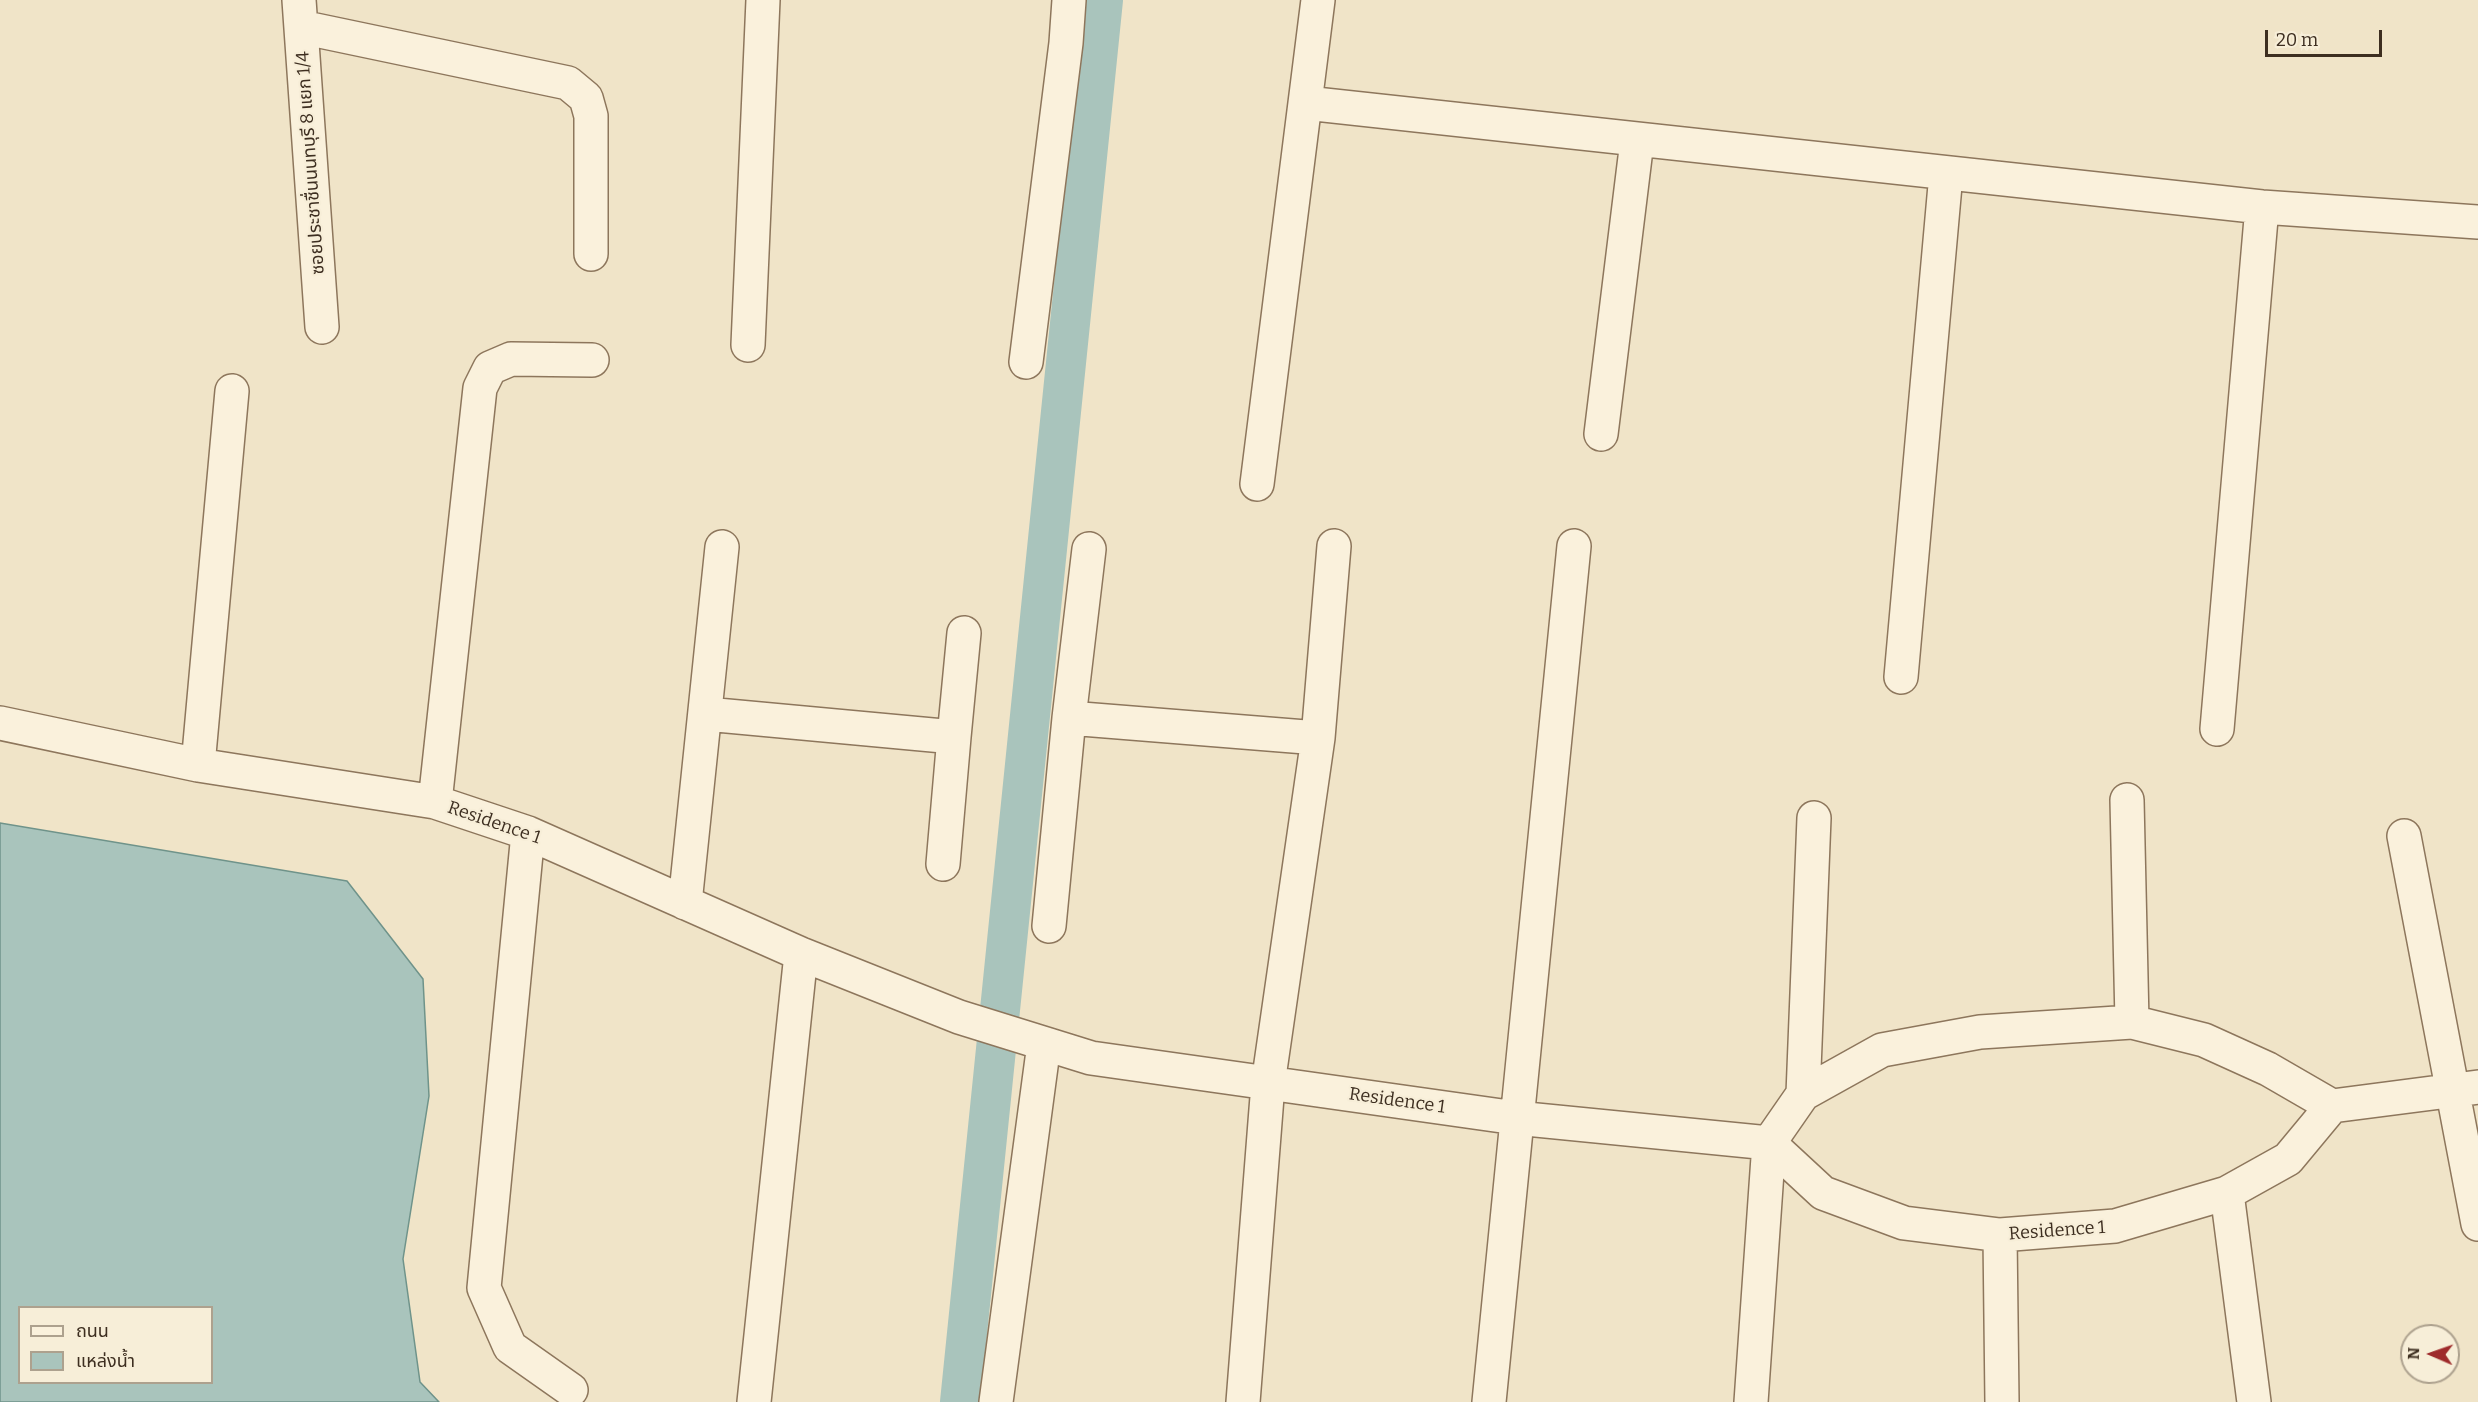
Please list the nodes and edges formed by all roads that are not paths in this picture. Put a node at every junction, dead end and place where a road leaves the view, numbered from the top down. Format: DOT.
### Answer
graph roads {
  1 [pos="763,0"];
  2 [pos="1069,0"];
  3 [pos="1318,0"];
  4 [pos="300,14"];
  5 [pos="1306,103"];
  6 [pos="1637,141"];
  7 [pos="1946,174"];
  8 [pos="2262,207"];
  9 [pos="2478,222"];
  10 [pos="591,254"];
  11 [pos="322,327"];
  12 [pos="748,345"];
  13 [pos="592,360"];
  14 [pos="1026,362"];
  15 [pos="232,391"];
  16 [pos="1601,434"];
  17 [pos="1257,484"];
  18 [pos="1334,546"];
  19 [pos="1574,546"];
  20 [pos="722,547"];
  21 [pos="1089,549"];
  22 [pos="964,633"];
  23 [pos="1901,677"];
  24 [pos="706,714"];
  25 [pos="1069,718"];
  26 [pos="0,723"];
  27 [pos="2217,729"];
  28 [pos="954,737"];
  29 [pos="1318,738"];
  30 [pos="198,765"];
  31 [pos="2127,800"];
  32 [pos="435,802"];
  33 [pos="1814,818"];
  34 [pos="528,833"];
  35 [pos="2404,836"];
  36 [pos="943,864"];
  37 [pos="686,903"];
  38 [pos="1049,926"];
  39 [pos="801,954"];
  40 [pos="2132,1022"];
  41 [pos="1036,1041"];
  42 [pos="1268,1084"];
  43 [pos="2465,1089"];
  44 [pos="1803,1094"];
  45 [pos="2332,1106"];
  46 [pos="1516,1118"];
  47 [pos="1769,1143"];
  48 [pos="2227,1193"];
  49 [pos="2478,1224"];
  50 [pos="2000,1235"];
  51 [pos="571,1390"];
  52 [pos="754,1402"];
  53 [pos="996,1402"];
  54 [pos="1243,1402"];
  55 [pos="1489,1402"];
  56 [pos="1752,1402"];
  57 [pos="2002,1402"];
  58 [pos="2254,1402"];
  1 -- 12 [label="street"];
  2 -- 14 [label="street"];
  3 -- 5 [label="street"];
  4 -- 10 [label="street"];
  4 -- 11 [label="street, ซอยประชาชื่นนนทบุรี 8 แยก 1/4"];
  5 -- 6 [label="street"];
  5 -- 17 [label="street"];
  6 -- 7 [label="street"];
  6 -- 16 [label="street"];
  7 -- 8 [label="street"];
  7 -- 23 [label="street"];
  8 -- 9 [label="street"];
  8 -- 27 [label="street"];
  13 -- 32 [label="street"];
  15 -- 30 [label="street"];
  18 -- 29 [label="street"];
  19 -- 46 [label="street"];
  20 -- 24 [label="street"];
  21 -- 25 [label="street"];
  22 -- 28 [label="street"];
  24 -- 28 [label="street"];
  24 -- 37 [label="street"];
  25 -- 29 [label="street"];
  25 -- 38 [label="street"];
  26 -- 30 [label="street, Residence 1"];
  28 -- 36 [label="street"];
  29 -- 42 [label="street"];
  30 -- 32 [label="street, Residence 1"];
  31 -- 40 [label="street"];
  32 -- 34 [label="street, Residence 1"];
  33 -- 44 [label="street"];
  34 -- 37 [label="street, Residence 1"];
  34 -- 51 [label="street"];
  35 -- 43 [label="street"];
  37 -- 39 [label="street, Residence 1"];
  39 -- 41 [label="street, Residence 1"];
  39 -- 52 [label="street"];
  40 -- 44 [label="street"];
  40 -- 45 [label="street"];
  41 -- 42 [label="street, Residence 1"];
  41 -- 53 [label="street"];
  42 -- 46 [label="street, Residence 1"];
  42 -- 54 [label="street"];
  43 -- 45 [label="street"];
  43 -- 49 [label="street"];
  44 -- 47 [label="street"];
  45 -- 48 [label="street, Residence 1"];
  46 -- 47 [label="street, Residence 1"];
  46 -- 55 [label="street"];
  47 -- 50 [label="street, Residence 1"];
  47 -- 56 [label="street"];
  48 -- 50 [label="street, Residence 1"];
  48 -- 58 [label="street"];
  50 -- 57 [label="street"];
}
